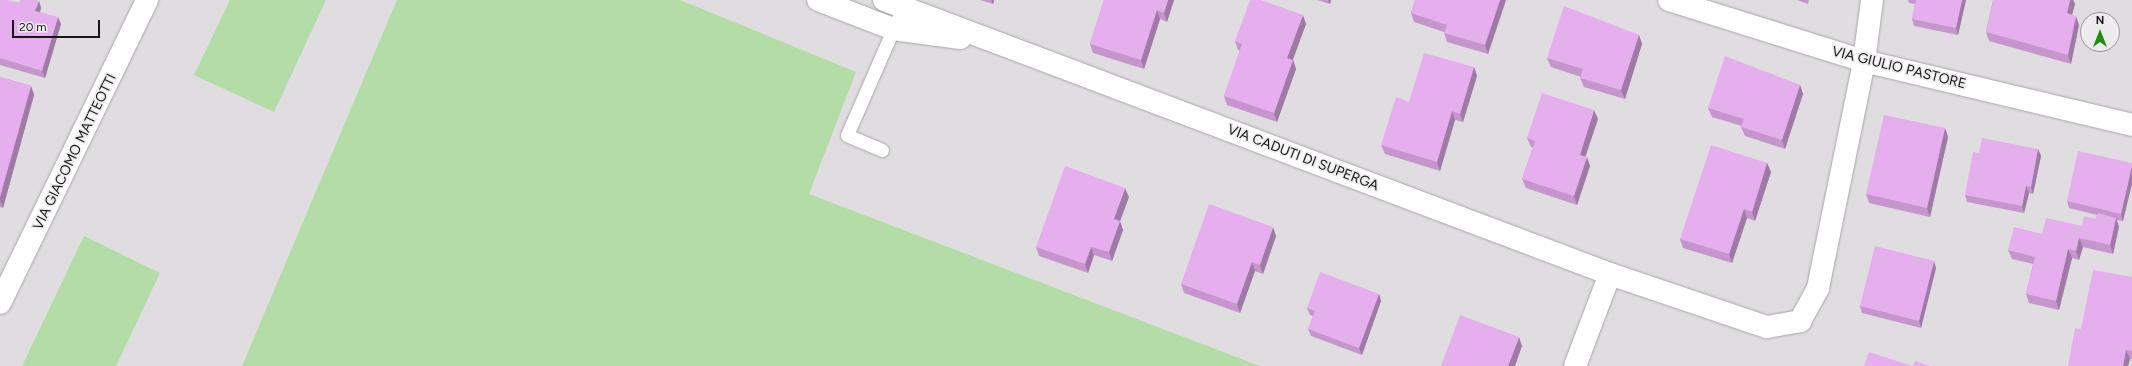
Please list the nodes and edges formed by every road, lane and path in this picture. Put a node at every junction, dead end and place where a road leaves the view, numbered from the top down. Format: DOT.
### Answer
graph roads {
  1 [pos="147,0"];
  2 [pos="818,0"];
  3 [pos="1669,0"];
  4 [pos="1872,0"];
  5 [pos="893,4"];
  6 [pos="893,29"];
  7 [pos="995,42"];
  8 [pos="1864,61"];
  9 [pos="2132,125"];
  10 [pos="882,150"];
  11 [pos="1610,274"];
  12 [pos="0,303"];
  13 [pos="1575,366"];
  1 -- 12 [label="street, VIA GIACOMO MATTEOTTI"];
  2 -- 6 [label="street, VIA CADUTI DI SUPERGA"];
  3 -- 8 [label="street, VIA GIULIO PASTORE"];
  4 -- 8 [label="street"];
  5 -- 6 [label="lane"];
  5 -- 7 [label="street, VIA CADUTI DI SUPERGA"];
  6 -- 7 [label="street, VIA CADUTI DI SUPERGA"];
  6 -- 10 [label="lane"];
  7 -- 11 [label="street, VIA CADUTI DI SUPERGA"];
  8 -- 9 [label="street, VIA GIULIO PASTORE"];
  8 -- 11 [label="street, VIA CADUTI DI SUPERGA"];
  11 -- 13 [label="street"];
}
